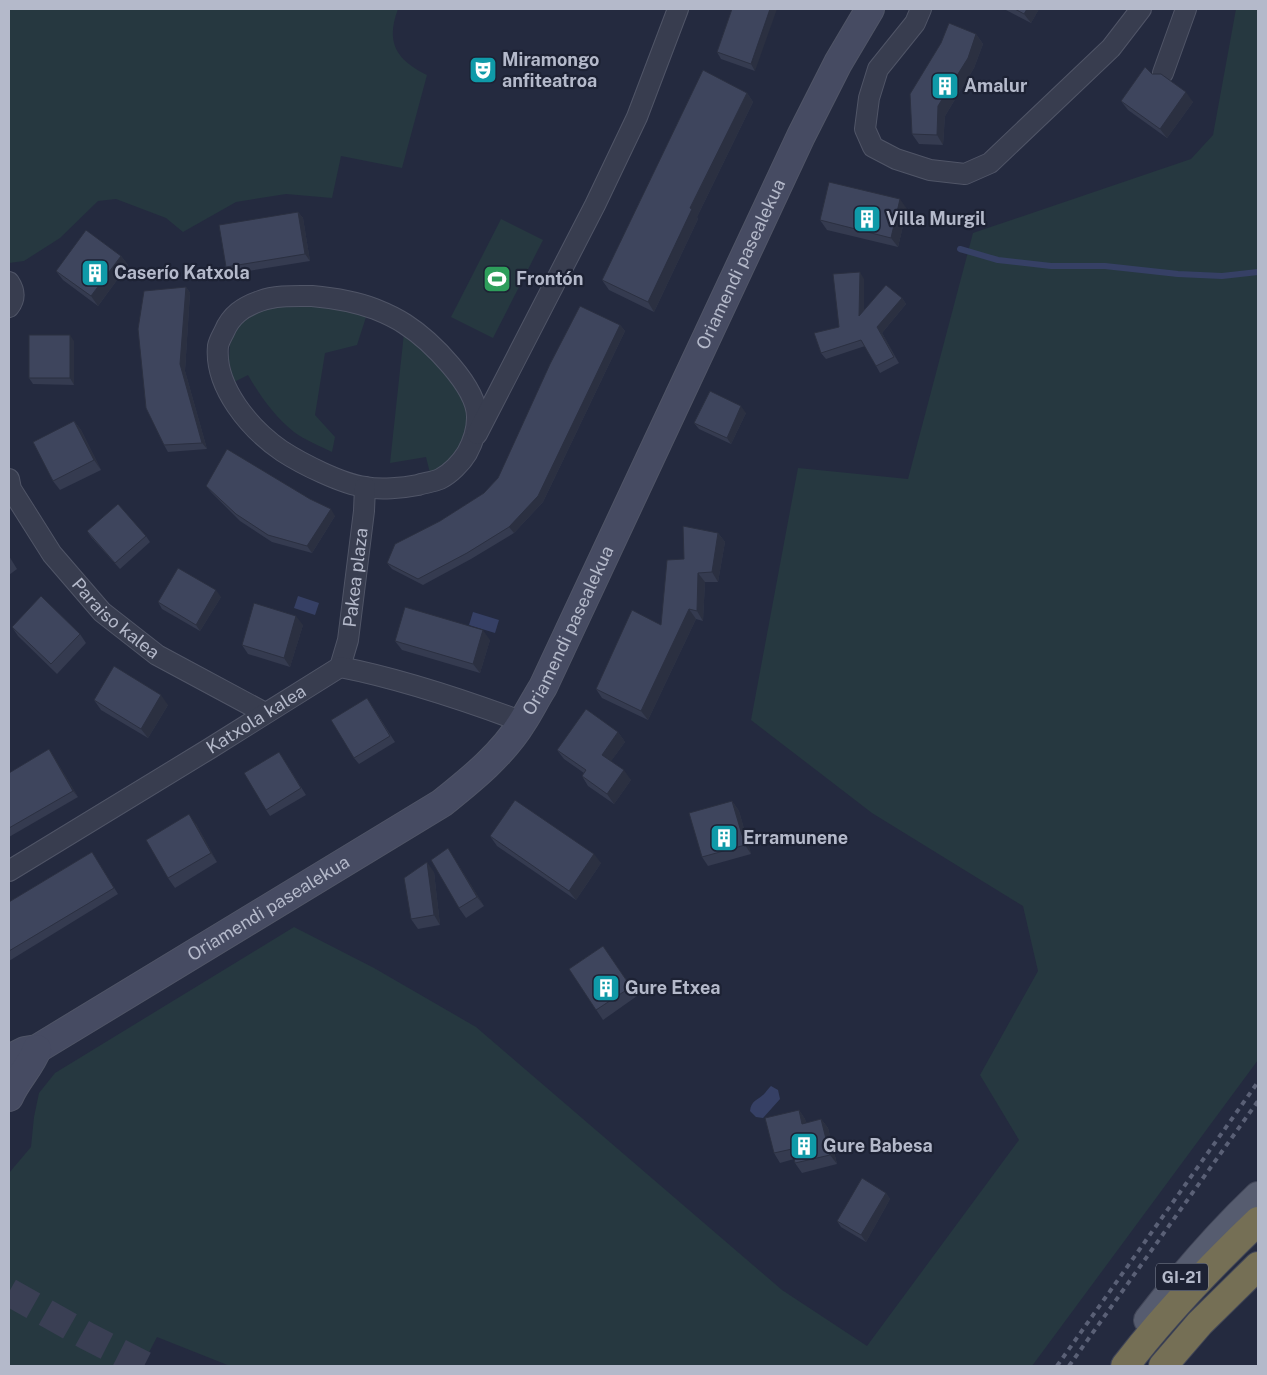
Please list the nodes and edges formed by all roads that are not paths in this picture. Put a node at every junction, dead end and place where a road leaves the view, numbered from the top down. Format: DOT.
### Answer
graph roads {
  1 [pos="678,9"];
  2 [pos="870,9"];
  3 [pos="921,9"];
  4 [pos="1141,9"];
  5 [pos="1186,9"];
  6 [pos="1163,73"];
  7 [pos="9,282"];
  8 [pos="9,307"];
  9 [pos="474,440"];
  10 [pos="9,478"];
  11 [pos="365,488"];
  12 [pos="340,667"];
  13 [pos="265,714"];
  14 [pos="523,722"];
  15 [pos="9,871"];
  16 [pos="37,1049"];
  17 [pos="9,1059"];
  18 [pos="9,1097"];
  19 [pos="1258,1196"];
  20 [pos="1258,1221"];
  21 [pos="1258,1266"];
  22 [pos="1115,1366"];
  23 [pos="1124,1366"];
  24 [pos="1163,1366"];
  1 -- 9 [label="street"];
  2 -- 14 [label="street, Oriamendi pasealekua"];
  3 -- 4 [label="street"];
  5 -- 6 [label="street"];
  7 -- 8 [label="street"];
  9 -- 11 [label="street"];
  9 -- 11 [label="street"];
  10 -- 13 [label="street, Paraiso kalea"];
  11 -- 12 [label="street, Pakea plaza"];
  12 -- 13 [label="street, Katxola kalea"];
  12 -- 14 [label="street"];
  13 -- 15 [label="street, Katxola kalea"];
  14 -- 16 [label="street, Oriamendi pasealekua"];
  16 -- 17 [label="street, Oriamendi pasealekua"];
  16 -- 18 [label="street, Oriamendi pasealekua"];
  19 -- 22 [label="main road, GI-21"];
  20 -- 23 [label="highway"];
  21 -- 24 [label="highway"];
}
